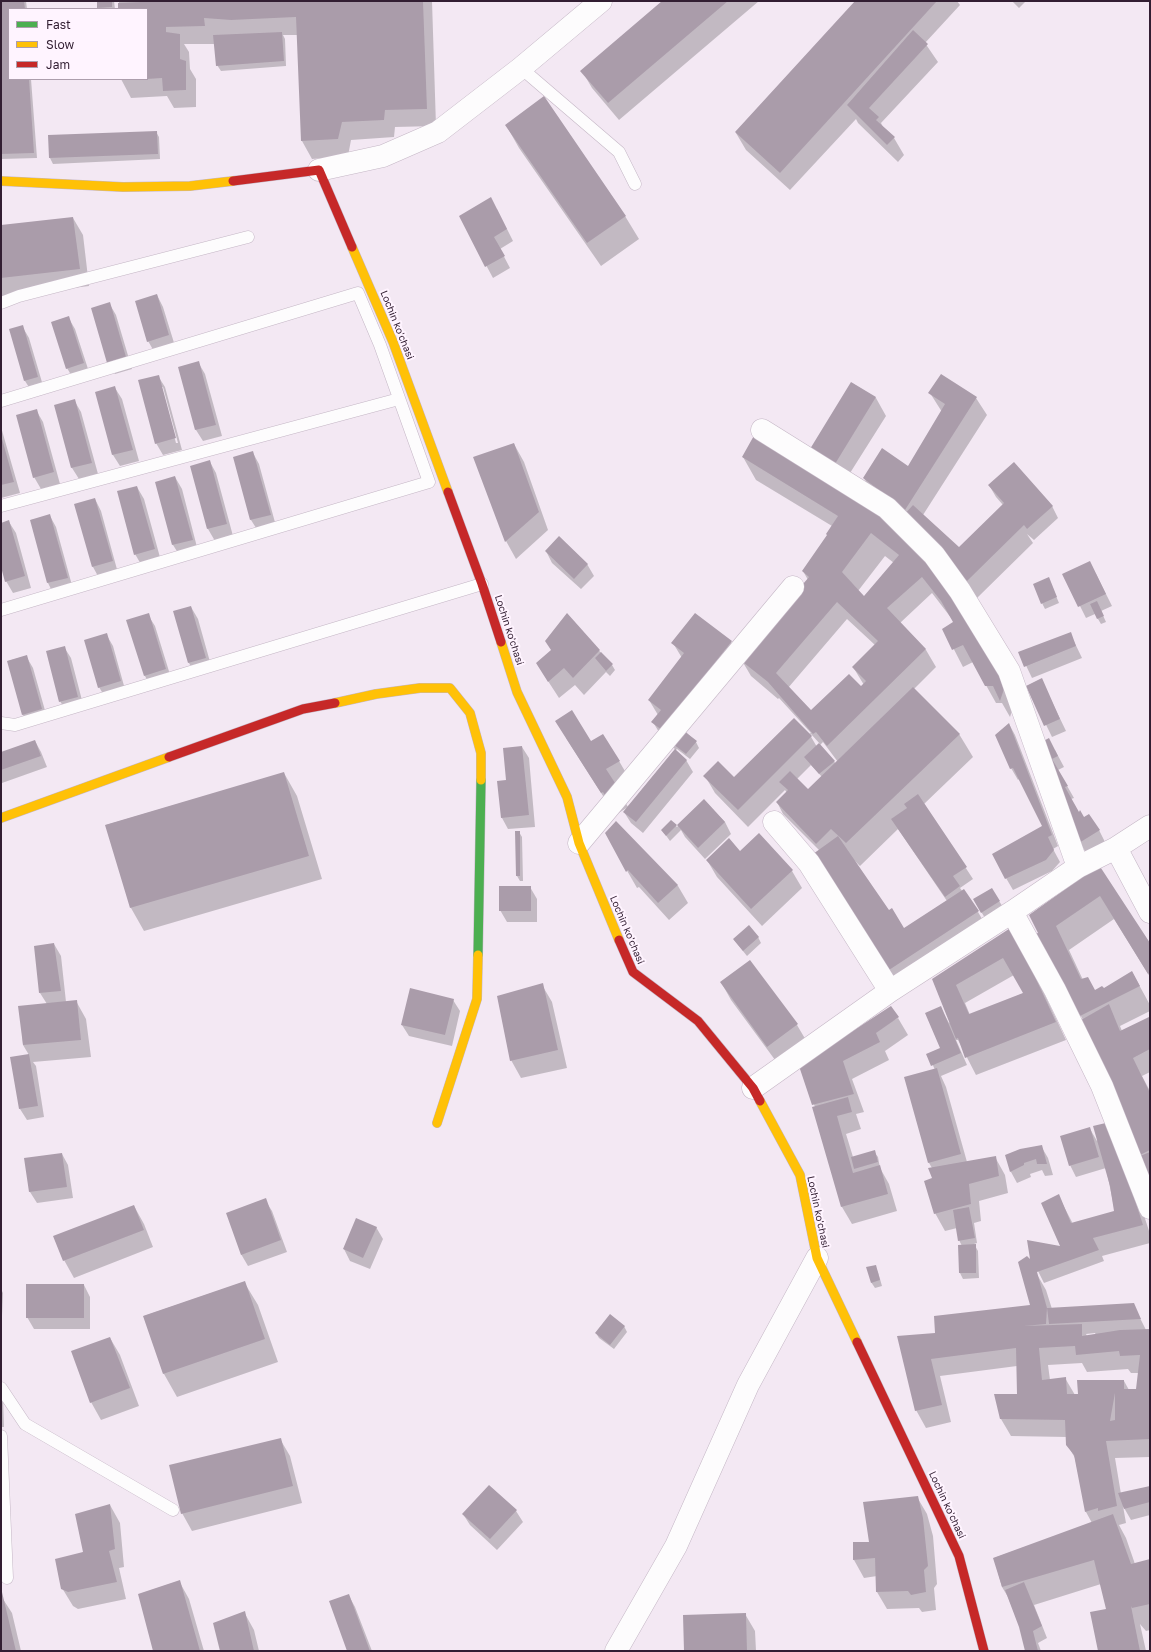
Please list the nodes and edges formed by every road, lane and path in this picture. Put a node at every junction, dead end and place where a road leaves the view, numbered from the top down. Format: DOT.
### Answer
graph roads {
  1 [pos="601,1"];
  2 [pos="521,68"];
  3 [pos="319,170"];
  4 [pos="1,181"];
  5 [pos="635,184"];
  6 [pos="248,237"];
  7 [pos="1,303"];
  8 [pos="399,399"];
  9 [pos="1,401"];
  10 [pos="762,430"];
  11 [pos="1,506"];
  12 [pos="482,584"];
  13 [pos="793,587"];
  14 [pos="1,610"];
  15 [pos="1,724"];
  16 [pos="1,818"];
  17 [pos="774,822"];
  18 [pos="1150,826"];
  19 [pos="579,843"];
  20 [pos="1116,848"];
  21 [pos="1078,867"];
  22 [pos="1012,912"];
  23 [pos="1150,912"];
  24 [pos="890,991"];
  25 [pos="753,1088"];
  26 [pos="436,1123"];
  27 [pos="1150,1208"];
  28 [pos="817,1258"];
  29 [pos="1,1388"];
  30 [pos="1,1436"];
  31 [pos="173,1510"];
  32 [pos="7,1578"];
  33 [pos="616,1651"];
  34 [pos="984,1651"];
  1 -- 2 [label="street"];
  2 -- 3 [label="street"];
  2 -- 5 [label="lane"];
  3 -- 4 [label="street"];
  3 -- 12 [label="street, Lochin ko'chasi"];
  6 -- 7 [label="lane"];
  8 -- 9 [label="lane"];
  8 -- 11 [label="lane"];
  8 -- 14 [label="lane"];
  10 -- 21 [label="street"];
  12 -- 15 [label="lane"];
  12 -- 19 [label="street, Lochin ko'chasi"];
  13 -- 19 [label="street"];
  16 -- 26 [label="street"];
  17 -- 24 [label="street"];
  18 -- 20 [label="street"];
  19 -- 25 [label="street, Lochin ko'chasi"];
  20 -- 21 [label="street"];
  20 -- 23 [label="street"];
  21 -- 22 [label="street"];
  22 -- 24 [label="street"];
  22 -- 27 [label="street"];
  24 -- 25 [label="street"];
  25 -- 28 [label="street, Lochin ko'chasi"];
  28 -- 33 [label="street"];
  28 -- 34 [label="street, Lochin ko'chasi"];
  29 -- 31 [label="lane"];
  30 -- 32 [label="lane"];
}
